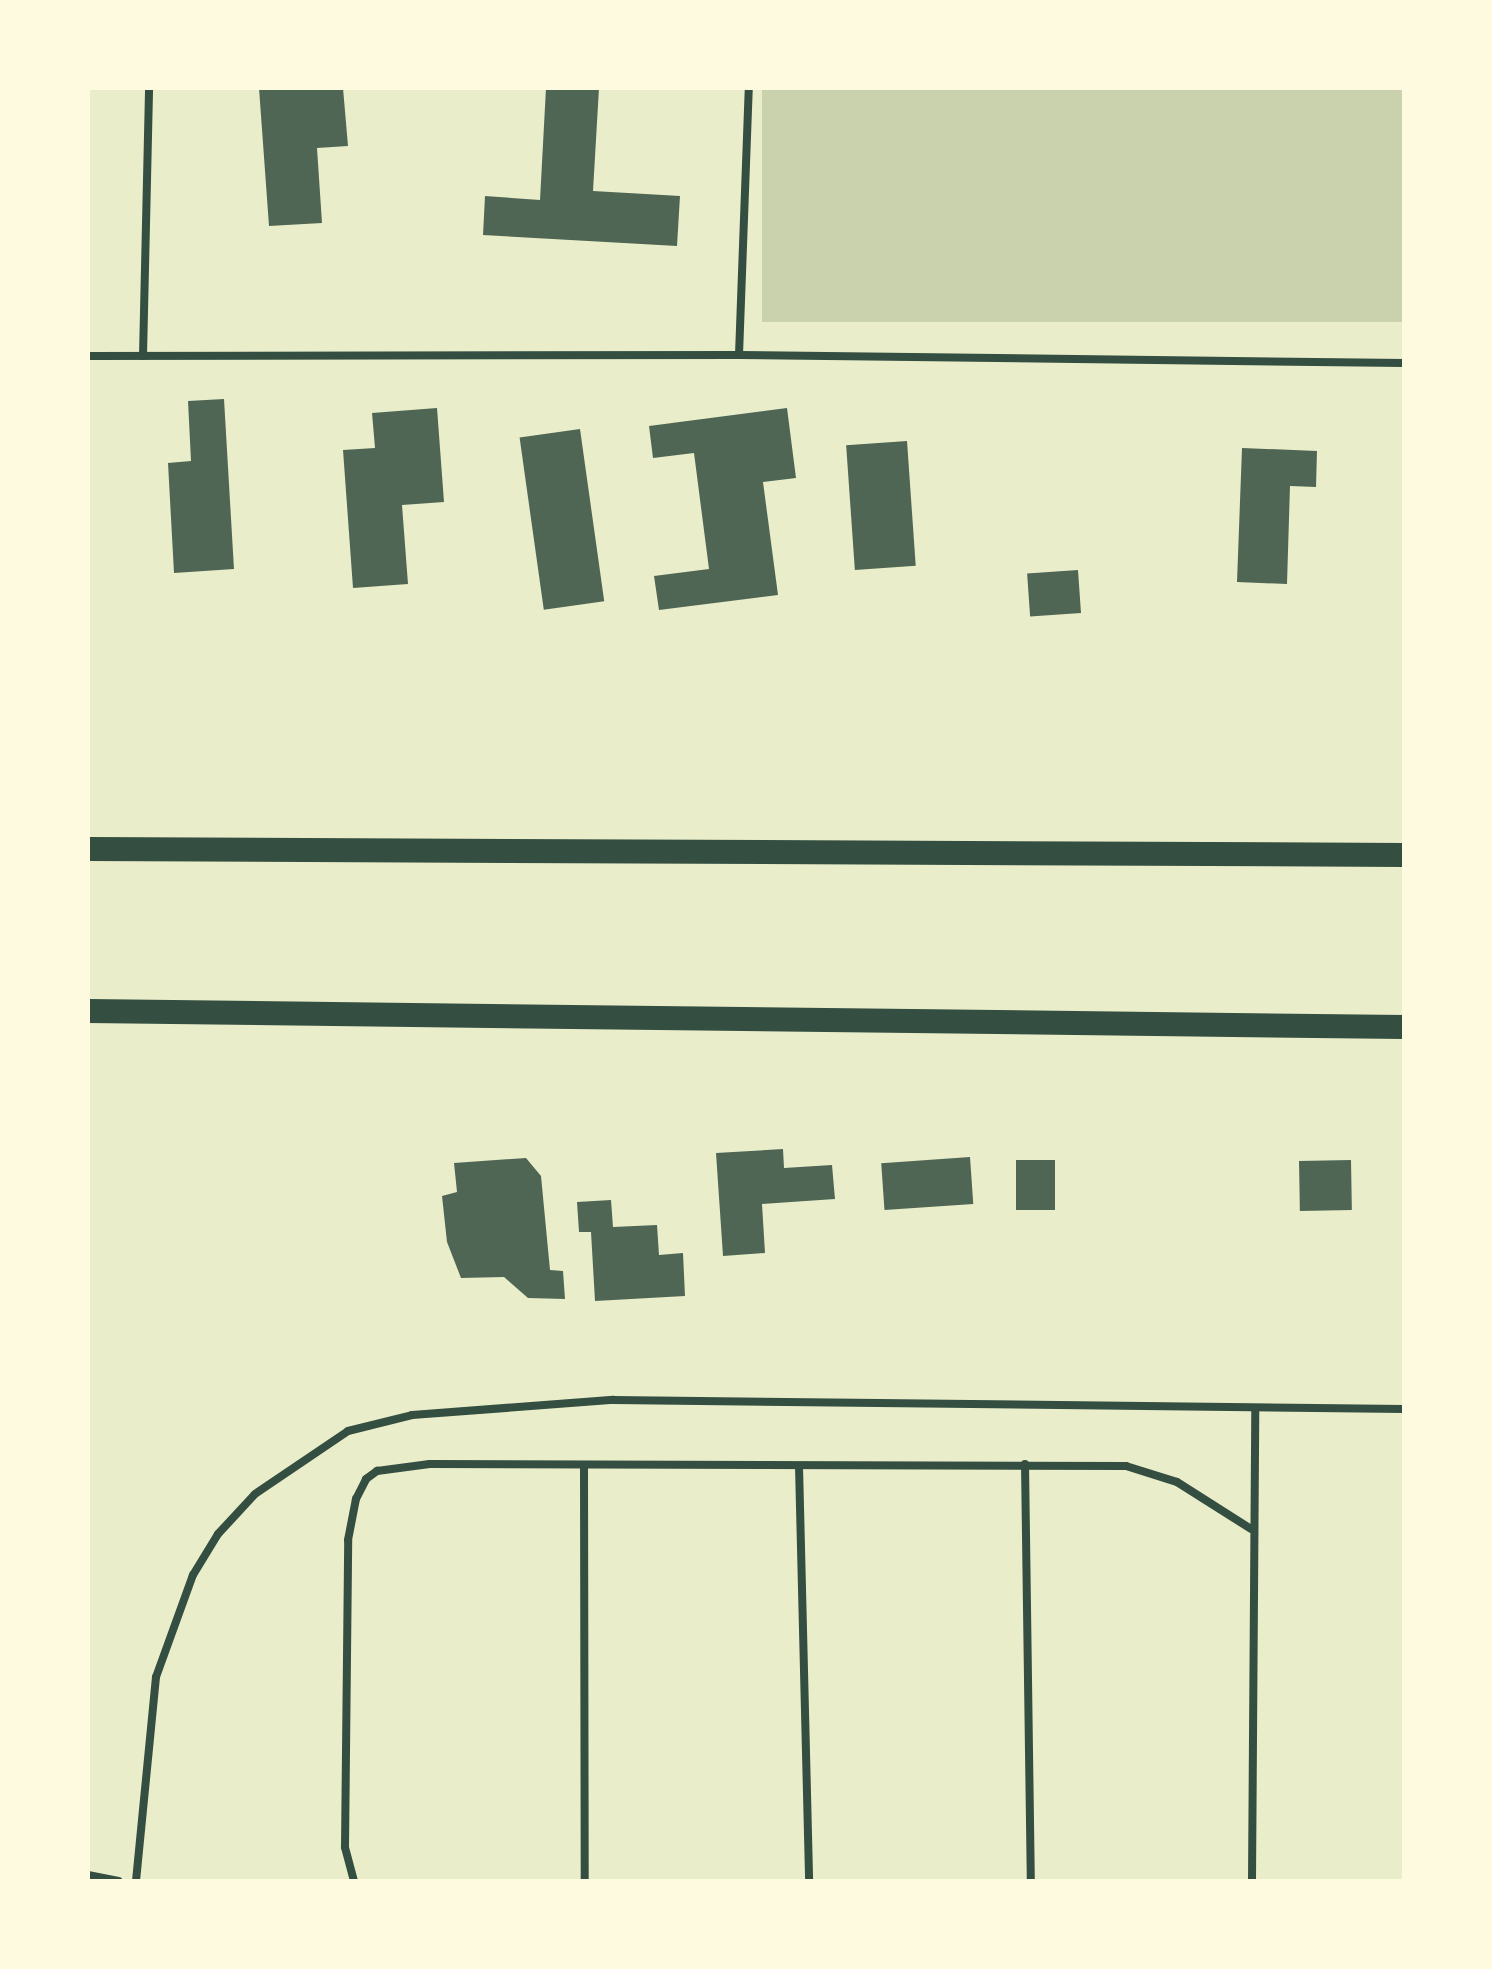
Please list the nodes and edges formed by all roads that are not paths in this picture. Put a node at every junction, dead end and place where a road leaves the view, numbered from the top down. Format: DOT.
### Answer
graph roads {
  1 [pos="149,88"];
  2 [pos="749,88"];
  3 [pos="739,355"];
  4 [pos="88,356"];
  5 [pos="143,356"];
  6 [pos="1404,363"];
  7 [pos="88,849"];
  8 [pos="1404,855"];
  9 [pos="88,1011"];
  10 [pos="1404,1027"];
  11 [pos="1255,1409"];
  12 [pos="1404,1409"];
  13 [pos="1025,1464"];
  14 [pos="584,1466"];
  15 [pos="799,1466"];
  16 [pos="1251,1529"];
  17 [pos="88,1875"];
  18 [pos="118,1881"];
  19 [pos="136,1881"];
  20 [pos="354,1881"];
  21 [pos="585,1881"];
  22 [pos="809,1881"];
  23 [pos="1031,1881"];
  24 [pos="1252,1881"];
  1 -- 5 [label="street"];
  2 -- 3 [label="street"];
  3 -- 5 [label="street"];
  3 -- 6 [label="street"];
  4 -- 5 [label="street"];
  7 -- 8 [label="highway"];
  9 -- 10 [label="highway"];
  11 -- 12 [label="street"];
  11 -- 16 [label="street"];
  11 -- 19 [label="street"];
  13 -- 15 [label="street"];
  13 -- 16 [label="street"];
  13 -- 23 [label="street"];
  14 -- 15 [label="street"];
  14 -- 20 [label="street"];
  14 -- 21 [label="street"];
  15 -- 22 [label="street"];
  16 -- 24 [label="street"];
  17 -- 18 [label="street"];
}
